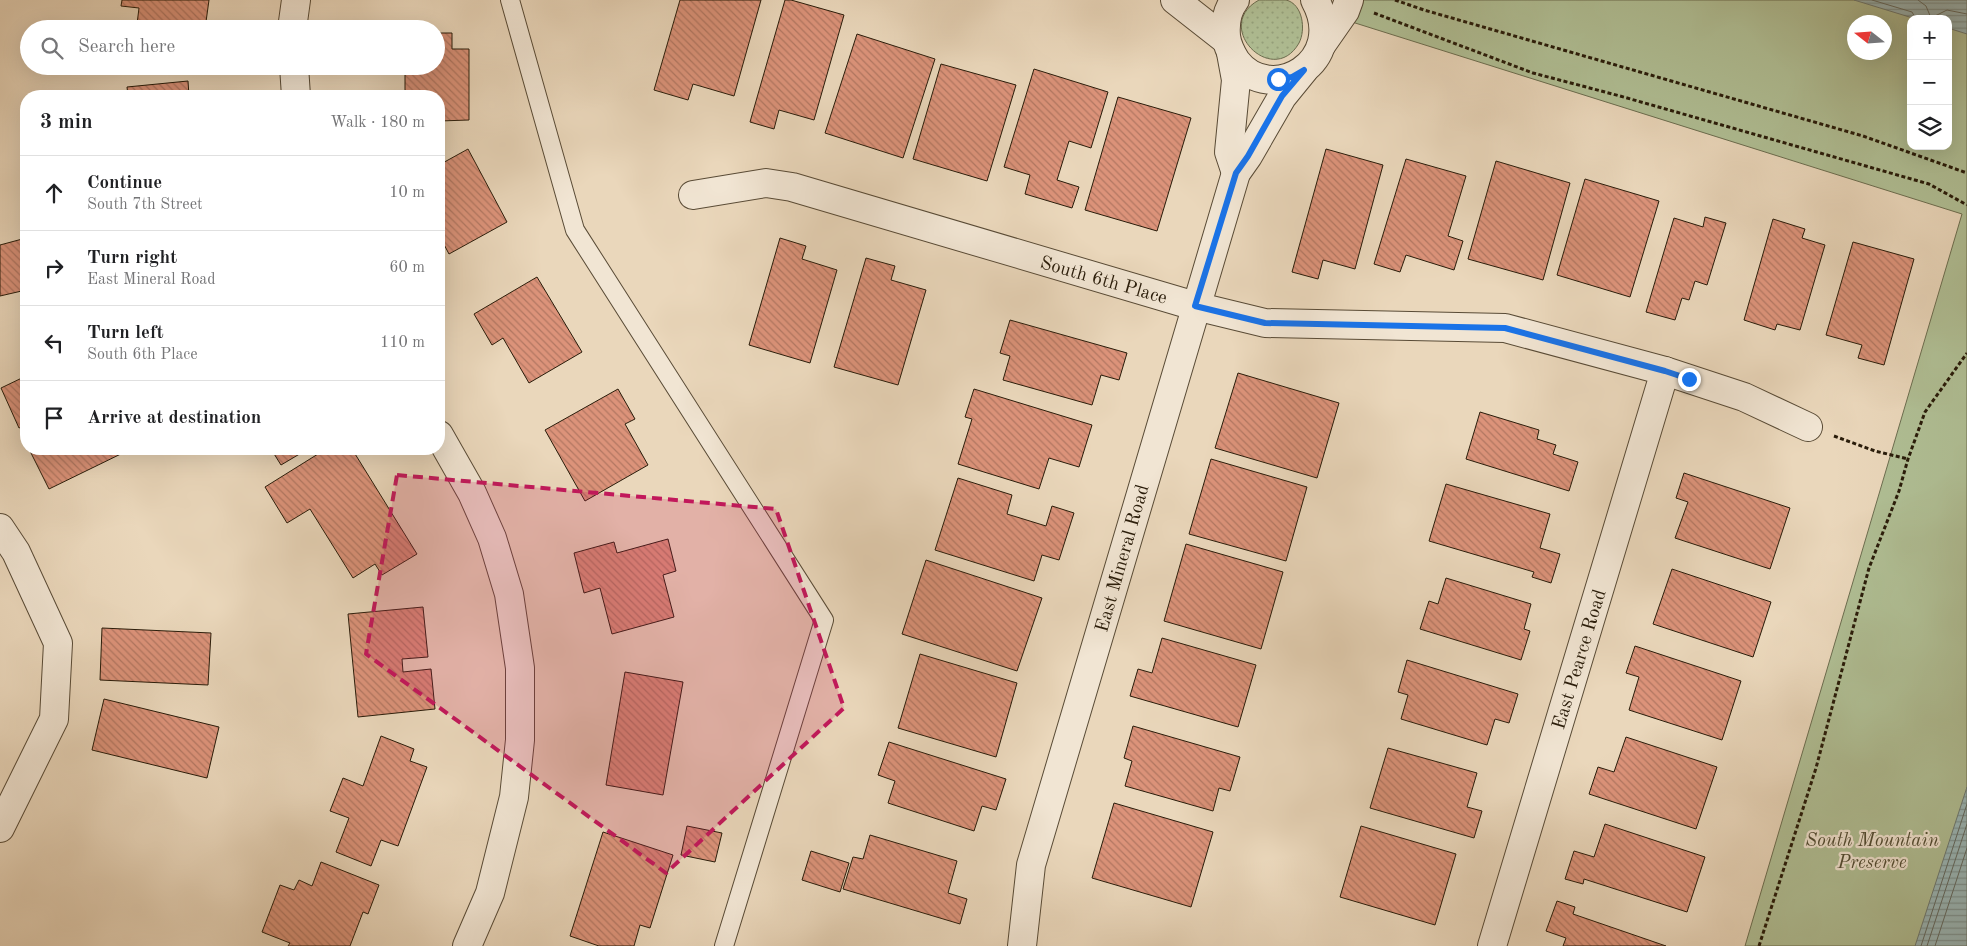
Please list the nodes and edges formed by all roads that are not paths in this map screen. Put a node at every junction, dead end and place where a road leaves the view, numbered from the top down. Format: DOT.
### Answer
graph roads {
  1 [pos="296,0"];
  2 [pos="510,0"];
  3 [pos="1176,0"];
  4 [pos="1235,0"];
  5 [pos="1315,0"];
  6 [pos="1348,2"];
  7 [pos="293,20"];
  8 [pos="1322,44"];
  9 [pos="1228,46"];
  10 [pos="1304,70"];
  11 [pos="295,75"];
  12 [pos="296,90"];
  13 [pos="1236,173"];
  14 [pos="693,194"];
  15 [pos="1195,306"];
  16 [pos="1665,371"];
  17 [pos="1808,427"];
  18 [pos="445,446"];
  19 [pos="0,528"];
  20 [pos="0,828"];
  21 [pos="467,946"];
  22 [pos="724,946"];
  23 [pos="1022,946"];
  24 [pos="1492,946"];
  1 -- 7 [label="street"];
  2 -- 22 [label="lane"];
  3 -- 9 [label="street"];
  4 -- 9 [label="street"];
  5 -- 8 [label="street"];
  6 -- 8 [label="street"];
  8 -- 10 [label="street, East Mineral Road"];
  9 -- 10 [label="street"];
  9 -- 13 [label="street"];
  10 -- 13 [label="street, East Mineral Road"];
  11 -- 12 [label="street"];
  13 -- 15 [label="street, East Mineral Road"];
  14 -- 15 [label="street, South 6th Place"];
  15 -- 16 [label="street, South 6th Place"];
  15 -- 23 [label="street, East Mineral Road"];
  16 -- 17 [label="street, South 6th Place"];
  16 -- 24 [label="street, East Pearce Road"];
  18 -- 21 [label="street"];
  19 -- 20 [label="street"];
}
